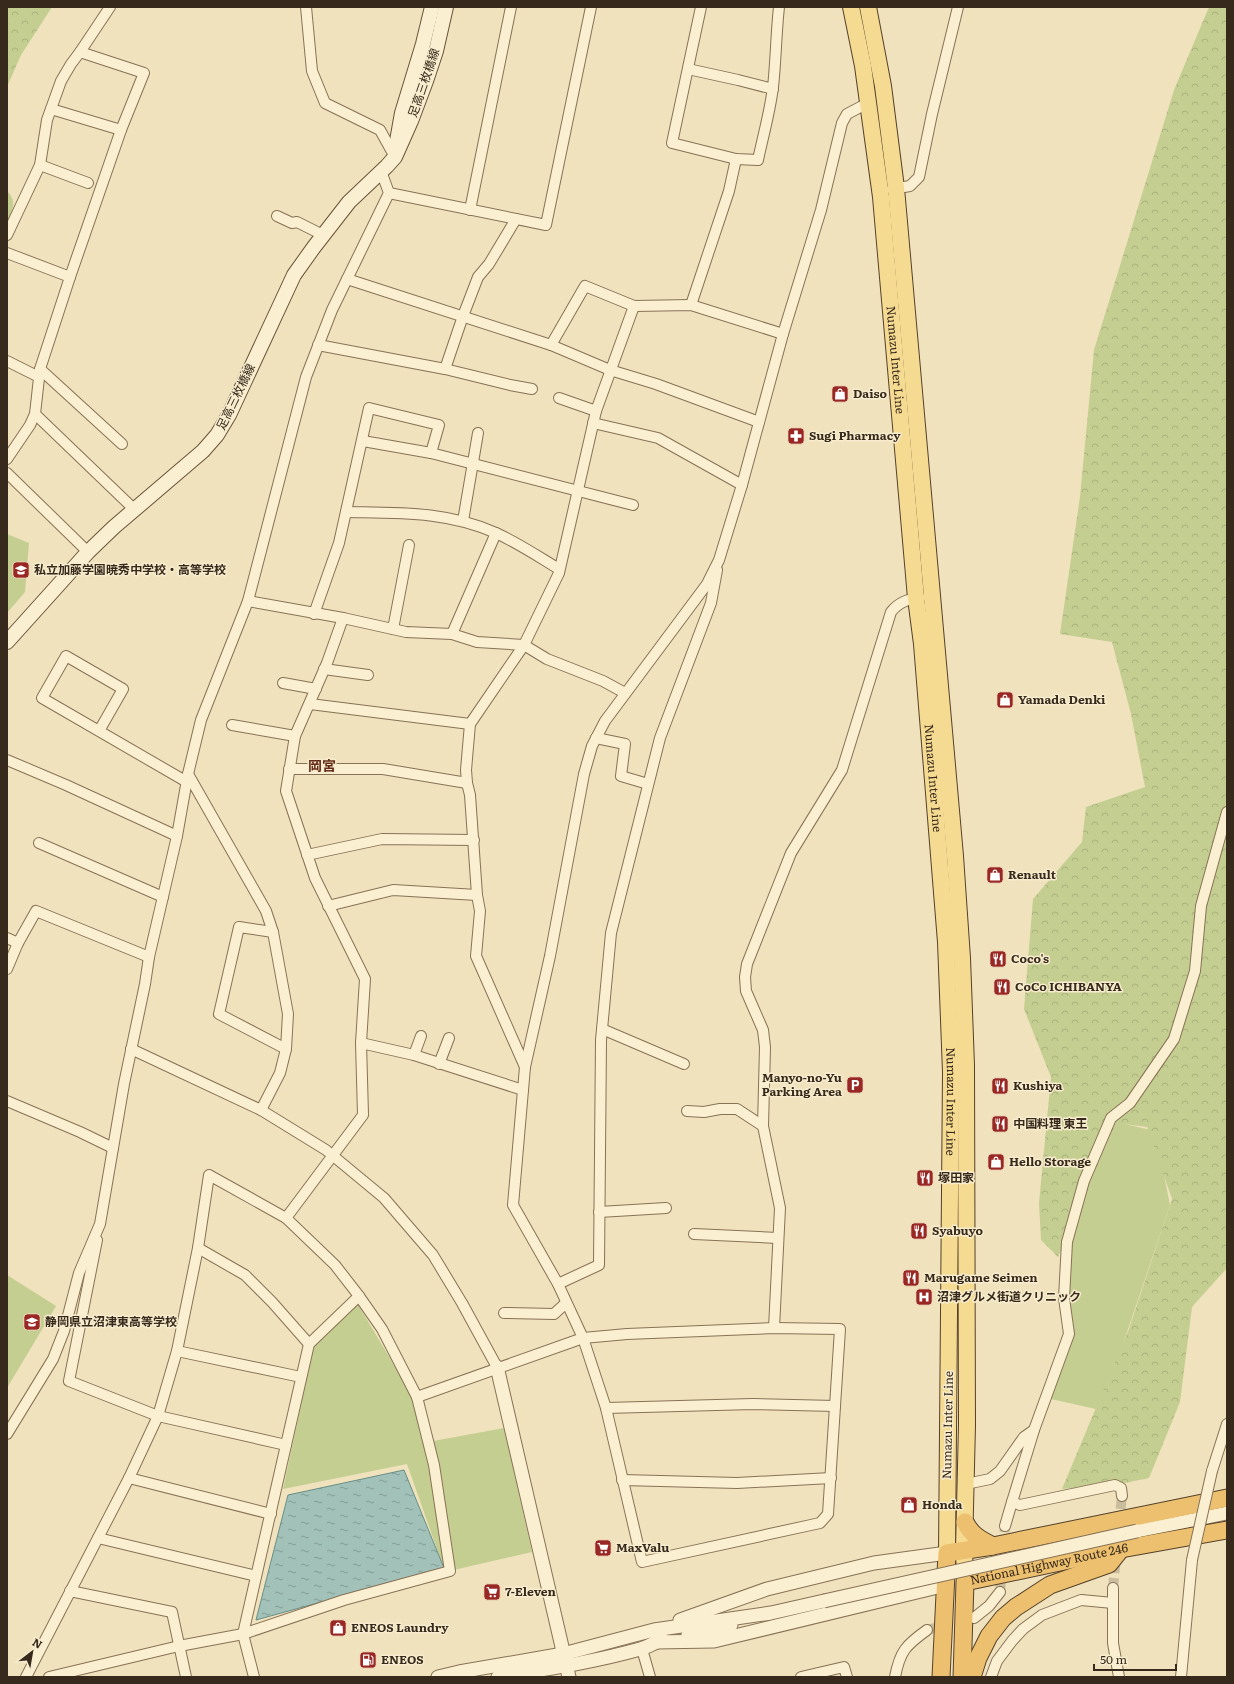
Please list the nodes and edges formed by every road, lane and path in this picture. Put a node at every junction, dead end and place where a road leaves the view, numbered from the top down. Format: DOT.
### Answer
graph roads {
  1 [pos="110,7"];
  2 [pos="306,7"];
  3 [pos="432,7"];
  4 [pos="446,7"];
  5 [pos="511,7"];
  6 [pos="591,7"];
  7 [pos="701,7"];
  8 [pos="779,7"];
  9 [pos="851,7"];
  10 [pos="868,7"];
  11 [pos="958,7"];
  12 [pos="80,52"];
  13 [pos="688,69"];
  14 [pos="773,89"];
  15 [pos="868,103"];
  16 [pos="51,108"];
  17 [pos="121,130"];
  18 [pos="395,157"];
  19 [pos="736,159"];
  20 [pos="40,165"];
  21 [pos="381,171"];
  22 [pos="88,183"];
  23 [pos="896,188"];
  24 [pos="880,191"];
  25 [pos="390,193"];
  26 [pos="470,210"];
  27 [pos="277,216"];
  28 [pos="516,219"];
  29 [pos="7,235"];
  30 [pos="323,235"];
  31 [pos="7,253"];
  32 [pos="70,277"];
  33 [pos="347,279"];
  34 [pos="691,305"];
  35 [pos="634,306"];
  36 [pos="462,316"];
  37 [pos="783,334"];
  38 [pos="318,345"];
  39 [pos="551,345"];
  40 [pos="7,361"];
  41 [pos="445,369"];
  42 [pos="610,370"];
  43 [pos="40,373"];
  44 [pos="532,389"];
  45 [pos="559,398"];
  46 [pos="596,411"];
  47 [pos="35,414"];
  48 [pos="759,422"];
  49 [pos="593,423"];
  50 [pos="478,433"];
  51 [pos="363,441"];
  52 [pos="122,444"];
  53 [pos="431,453"];
  54 [pos="7,459"];
  55 [pos="472,464"];
  56 [pos="7,473"];
  57 [pos="742,485"];
  58 [pos="578,491"];
  59 [pos="634,505"];
  60 [pos="135,510"];
  61 [pos="346,512"];
  62 [pos="463,521"];
  63 [pos="496,533"];
  64 [pos="409,545"];
  65 [pos="88,552"];
  66 [pos="719,560"];
  67 [pos="559,569"];
  68 [pos="932,597"];
  69 [pos="916,598"];
  70 [pos="248,601"];
  71 [pos="314,614"];
  72 [pos="343,618"];
  73 [pos="393,629"];
  74 [pos="452,634"];
  75 [pos="7,642"];
  76 [pos="524,645"];
  77 [pos="324,669"];
  78 [pos="368,675"];
  79 [pos="283,683"];
  80 [pos="316,689"];
  81 [pos="625,694"];
  82 [pos="310,704"];
  83 [pos="232,724"];
  84 [pos="470,724"];
  85 [pos="99,731"];
  86 [pos="296,736"];
  87 [pos="596,738"];
  88 [pos="7,760"];
  89 [pos="289,769"];
  90 [pos="187,778"];
  91 [pos="467,783"];
  92 [pos="648,784"];
  93 [pos="1227,812"];
  94 [pos="177,836"];
  95 [pos="474,840"];
  96 [pos="39,842"];
  97 [pos="307,855"];
  98 [pos="477,895"];
  99 [pos="163,897"];
  100 [pos="328,906"];
  101 [pos="273,932"];
  102 [pos="7,938"];
  103 [pos="18,943"];
  104 [pos="149,957"];
  105 [pos="7,969"];
  106 [pos="602,1029"];
  107 [pos="421,1036"];
  108 [pos="449,1038"];
  109 [pos="361,1042"];
  110 [pos="131,1049"];
  111 [pos="286,1049"];
  112 [pos="414,1055"];
  113 [pos="439,1064"];
  114 [pos="684,1064"];
  115 [pos="526,1066"];
  116 [pos="524,1090"];
  117 [pos="7,1101"];
  118 [pos="261,1110"];
  119 [pos="687,1111"];
  120 [pos="763,1126"];
  121 [pos="113,1148"];
  122 [pos="333,1155"];
  123 [pos="666,1208"];
  124 [pos="599,1212"];
  125 [pos="286,1218"];
  126 [pos="100,1224"];
  127 [pos="694,1234"];
  128 [pos="778,1238"];
  129 [pos="198,1248"];
  130 [pos="558,1284"];
  131 [pos="359,1296"];
  132 [pos="566,1303"];
  133 [pos="504,1313"];
  134 [pos="774,1328"];
  135 [pos="583,1338"];
  136 [pos="309,1344"];
  137 [pos="177,1351"];
  138 [pos="497,1367"];
  139 [pos="302,1377"];
  140 [pos="417,1396"];
  141 [pos="835,1406"];
  142 [pos="606,1408"];
  143 [pos="158,1416"];
  144 [pos="1227,1424"];
  145 [pos="1034,1430"];
  146 [pos="7,1434"];
  147 [pos="286,1445"];
  148 [pos="129,1478"];
  149 [pos="830,1478"];
  150 [pos="622,1480"];
  151 [pos="966,1484"];
  152 [pos="1122,1496"];
  153 [pos="1227,1498"];
  154 [pos="1012,1502"];
  155 [pos="1227,1508"];
  156 [pos="270,1514"];
  157 [pos="1227,1514"];
  158 [pos="965,1522"];
  159 [pos="1170,1525"];
  160 [pos="1005,1526"];
  161 [pos="1227,1530"];
  162 [pos="98,1538"];
  163 [pos="993,1546"];
  164 [pos="964,1549"];
  165 [pos="1121,1549"];
  166 [pos="947,1553"];
  167 [pos="256,1576"];
  168 [pos="965,1582"];
  169 [pos="946,1585"];
  170 [pos="1113,1588"];
  171 [pos="70,1591"];
  172 [pos="1000,1592"];
  173 [pos="1113,1603"];
  174 [pos="974,1618"];
  175 [pos="927,1630"];
  176 [pos="243,1634"];
  177 [pos="654,1636"];
  178 [pos="179,1646"];
  179 [pos="642,1649"];
  180 [pos="566,1665"];
  181 [pos="26,1677"];
  182 [pos="48,1677"];
  183 [pos="186,1677"];
  184 [pos="254,1677"];
  185 [pos="438,1677"];
  186 [pos="498,1677"];
  187 [pos="650,1677"];
  188 [pos="801,1677"];
  189 [pos="846,1677"];
  190 [pos="895,1677"];
  191 [pos="941,1677"];
  192 [pos="962,1677"];
  193 [pos="972,1677"];
  194 [pos="991,1677"];
  195 [pos="1119,1677"];
  196 [pos="1181,1677"];
  1 -- 12 [label="street"];
  2 -- 18 [label="street"];
  3 -- 18 [label="main road, 足高三枚橋線"];
  4 -- 18 [label="main road, 足高三枚橋線"];
  5 -- 26 [label="street"];
  6 -- 28 [label="street"];
  7 -- 13 [label="street"];
  8 -- 14 [label="street"];
  9 -- 15 [label="main road, Numazu Inter Line"];
  10 -- 23 [label="main road, Numazu Inter Line"];
  11 -- 23 [label="street"];
  12 -- 16 [label="street"];
  12 -- 17 [label="street"];
  13 -- 14 [label="street"];
  13 -- 19 [label="street"];
  14 -- 19 [label="street"];
  15 -- 24 [label="main road, Numazu Inter Line"];
  15 -- 37 [label="street"];
  16 -- 17 [label="street"];
  16 -- 20 [label="street"];
  17 -- 32 [label="street"];
  18 -- 21 [label="main road, 足高三枚橋線"];
  19 -- 34 [label="street"];
  20 -- 22 [label="street"];
  20 -- 29 [label="street"];
  21 -- 25 [label="street"];
  21 -- 30 [label="main road, 足高三枚橋線"];
  23 -- 24 [label="street"];
  23 -- 68 [label="main road, Numazu Inter Line"];
  24 -- 69 [label="main road, Numazu Inter Line"];
  25 -- 26 [label="street"];
  25 -- 33 [label="street"];
  26 -- 28 [label="street"];
  27 -- 30 [label="street"];
  28 -- 36 [label="street"];
  30 -- 60 [label="main road, 足高三枚橋線"];
  31 -- 32 [label="street"];
  32 -- 43 [label="street"];
  33 -- 36 [label="street"];
  33 -- 38 [label="street"];
  34 -- 35 [label="street"];
  34 -- 37 [label="street"];
  35 -- 39 [label="street"];
  35 -- 42 [label="street"];
  36 -- 39 [label="street"];
  36 -- 41 [label="street"];
  37 -- 48 [label="street"];
  38 -- 41 [label="street"];
  38 -- 70 [label="street"];
  39 -- 42 [label="street"];
  40 -- 43 [label="street"];
  41 -- 44 [label="street"];
  42 -- 46 [label="street"];
  42 -- 48 [label="street"];
  43 -- 47 [label="street"];
  43 -- 52 [label="street"];
  45 -- 46 [label="street"];
  46 -- 49 [label="street"];
  47 -- 54 [label="street"];
  47 -- 60 [label="street"];
  48 -- 57 [label="street"];
  49 -- 57 [label="street"];
  49 -- 58 [label="street"];
  50 -- 55 [label="street"];
  51 -- 53 [label="street"];
  51 -- 53 [label="street"];
  51 -- 61 [label="street"];
  53 -- 55 [label="street"];
  55 -- 58 [label="street"];
  55 -- 62 [label="street"];
  56 -- 65 [label="street"];
  57 -- 66 [label="street"];
  58 -- 59 [label="street"];
  58 -- 67 [label="street"];
  60 -- 65 [label="main road, 足高三枚橋線"];
  61 -- 62 [label="street"];
  61 -- 71 [label="street"];
  62 -- 63 [label="street"];
  63 -- 67 [label="street"];
  63 -- 74 [label="street"];
  64 -- 73 [label="street"];
  65 -- 75 [label="main road, 足高三枚橋線"];
  66 -- 81 [label="street"];
  66 -- 92 [label="street"];
  67 -- 76 [label="street"];
  68 -- 69 [label="street"];
  68 -- 151 [label="main road, Numazu Inter Line"];
  69 -- 120 [label="street"];
  69 -- 166 [label="main road, Numazu Inter Line"];
  70 -- 71 [label="street"];
  70 -- 90 [label="street"];
  71 -- 72 [label="street"];
  72 -- 73 [label="street"];
  72 -- 77 [label="street"];
  73 -- 74 [label="street"];
  74 -- 76 [label="street"];
  76 -- 81 [label="street"];
  76 -- 84 [label="street"];
  77 -- 78 [label="street"];
  77 -- 80 [label="street"];
  79 -- 80 [label="street"];
  80 -- 82 [label="street"];
  81 -- 87 [label="street"];
  82 -- 84 [label="street"];
  82 -- 86 [label="street"];
  83 -- 86 [label="street"];
  84 -- 91 [label="street"];
  85 -- 85 [label="street"];
  85 -- 90 [label="street"];
  86 -- 89 [label="street"];
  87 -- 92 [label="street"];
  87 -- 115 [label="street"];
  88 -- 94 [label="street"];
  89 -- 91 [label="street"];
  89 -- 97 [label="street"];
  90 -- 94 [label="street"];
  90 -- 101 [label="street"];
  91 -- 95 [label="street"];
  92 -- 106 [label="street"];
  93 -- 145 [label="street"];
  94 -- 99 [label="street"];
  95 -- 97 [label="street"];
  95 -- 98 [label="street"];
  96 -- 99 [label="street"];
  97 -- 100 [label="street"];
  98 -- 100 [label="street"];
  98 -- 115 [label="street"];
  99 -- 104 [label="street"];
  100 -- 109 [label="street"];
  101 -- 111 [label="street"];
  101 -- 111 [label="street"];
  102 -- 103 [label="street"];
  103 -- 104 [label="street"];
  103 -- 105 [label="street"];
  104 -- 110 [label="street"];
  106 -- 114 [label="street"];
  106 -- 124 [label="street"];
  107 -- 112 [label="street"];
  108 -- 113 [label="street"];
  109 -- 112 [label="street"];
  109 -- 122 [label="street"];
  110 -- 118 [label="street"];
  110 -- 121 [label="street"];
  111 -- 118 [label="street"];
  112 -- 113 [label="street"];
  113 -- 116 [label="street"];
  115 -- 116 [label="street"];
  116 -- 130 [label="street"];
  117 -- 121 [label="street"];
  118 -- 122 [label="street"];
  119 -- 120 [label="street"];
  120 -- 128 [label="street"];
  121 -- 126 [label="street"];
  122 -- 125 [label="street"];
  122 -- 138 [label="street"];
  123 -- 124 [label="street"];
  124 -- 130 [label="street"];
  125 -- 129 [label="street"];
  125 -- 131 [label="street"];
  126 -- 143 [label="street"];
  126 -- 146 [label="street"];
  127 -- 128 [label="street"];
  128 -- 134 [label="street"];
  129 -- 136 [label="street"];
  129 -- 137 [label="street"];
  130 -- 132 [label="street"];
  131 -- 136 [label="street"];
  131 -- 140 [label="street"];
  132 -- 133 [label="street"];
  132 -- 135 [label="street"];
  134 -- 135 [label="street"];
  134 -- 141 [label="street"];
  135 -- 138 [label="street"];
  135 -- 142 [label="street"];
  136 -- 139 [label="street"];
  137 -- 139 [label="street"];
  137 -- 143 [label="street"];
  138 -- 140 [label="street"];
  138 -- 180 [label="street"];
  139 -- 147 [label="street"];
  140 -- 176 [label="street"];
  141 -- 142 [label="street"];
  141 -- 149 [label="street"];
  142 -- 150 [label="street"];
  143 -- 147 [label="street"];
  143 -- 148 [label="street"];
  144 -- 196 [label="street, bridge"];
  145 -- 151 [label="street"];
  145 -- 154 [label="street"];
  147 -- 156 [label="street"];
  148 -- 156 [label="street"];
  148 -- 162 [label="street"];
  149 -- 150 [label="street"];
  149 -- 150 [label="street"];
  151 -- 158 [label="main road, Numazu Inter Line"];
  152 -- 154 [label="street"];
  153 -- 163 [label="highway"];
  154 -- 160 [label="street"];
  155 -- 159 [label="street"];
  156 -- 167 [label="street"];
  157 -- 159 [label="street"];
  158 -- 163 [label="highway"];
  158 -- 164 [label="main road, Numazu Inter Line"];
  159 -- 177 [label="street, bridge"];
  161 -- 165 [label="highway, National Highway Route 246"];
  162 -- 167 [label="street"];
  162 -- 171 [label="street"];
  163 -- 164 [label="highway"];
  164 -- 166 [label="highway"];
  164 -- 168 [label="main road, Numazu Inter Line"];
  165 -- 168 [label="highway, National Highway Route 246"];
  165 -- 193 [label="highway"];
  166 -- 169 [label="highway"];
  166 -- 177 [label="street"];
  167 -- 176 [label="street"];
  168 -- 169 [label="street"];
  168 -- 192 [label="highway, National Highway Route 246"];
  169 -- 177 [label="street"];
  169 -- 191 [label="highway"];
  170 -- 173 [label="street"];
  171 -- 178 [label="street"];
  171 -- 181 [label="street"];
  172 -- 174 [label="street"];
  173 -- 194 [label="street"];
  173 -- 195 [label="street"];
  175 -- 190 [label="street"];
  176 -- 178 [label="street"];
  176 -- 184 [label="street"];
  177 -- 179 [label="street"];
  177 -- 180 [label="street"];
  178 -- 182 [label="street"];
  178 -- 183 [label="street"];
  179 -- 180 [label="street"];
  179 -- 187 [label="street"];
  180 -- 185 [label="street"];
  180 -- 186 [label="street"];
  188 -- 189 [label="street"];
}
